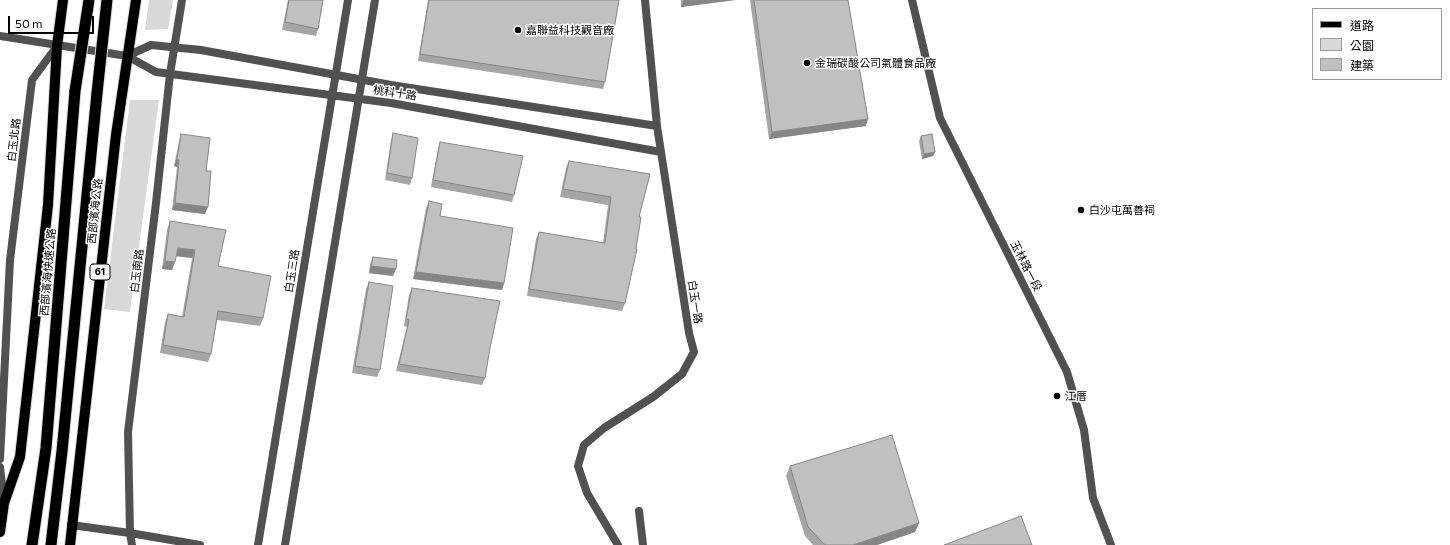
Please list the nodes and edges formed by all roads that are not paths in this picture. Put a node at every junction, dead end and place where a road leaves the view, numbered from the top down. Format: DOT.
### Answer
graph roads {
  1 [pos="63,0"];
  2 [pos="88,0"];
  3 [pos="107,0"];
  4 [pos="136,0"];
  5 [pos="182,0"];
  6 [pos="348,0"];
  7 [pos="375,0"];
  8 [pos="645,0"];
  9 [pos="912,0"];
  10 [pos="0,36"];
  11 [pos="56,46"];
  12 [pos="175,48"];
  13 [pos="128,56"];
  14 [pos="170,74"];
  15 [pos="335,75"];
  16 [pos="362,79"];
  17 [pos="332,95"];
  18 [pos="359,99"];
  19 [pos="657,126"];
  20 [pos="661,152"];
  21 [pos="0,459"];
  22 [pos="0,467"];
  23 [pos="4,503"];
  24 [pos="639,511"];
  25 [pos="71,525"];
  26 [pos="0,532"];
  27 [pos="130,533"];
  28 [pos="32,542"];
  29 [pos="51,545"];
  30 [pos="70,545"];
  31 [pos="132,545"];
  32 [pos="200,545"];
  33 [pos="258,545"];
  34 [pos="285,545"];
  35 [pos="618,545"];
  36 [pos="643,545"];
  37 [pos="1111,545"];
  1 -- 11 [label="main road"];
  2 -- 28 [label="highway, 西部濱海快速公路, bridge"];
  3 -- 29 [label="highway, 61, bridge"];
  4 -- 13 [label="main road, 西部濱海公路 / 61"];
  5 -- 12 [label="street, 白玉南路"];
  6 -- 15 [label="street, 白玉三路"];
  7 -- 16 [label="street"];
  8 -- 19 [label="street, 白玉一路"];
  9 -- 37 [label="street, 玉林路一段"];
  10 -- 11 [label="street, 桃科十路"];
  11 -- 13 [label="street, 桃科十路"];
  11 -- 21 [label="street, 白玉北路"];
  11 -- 23 [label="main road"];
  12 -- 13 [label="street, 桃科十路"];
  12 -- 14 [label="street, 白玉南路"];
  12 -- 15 [label="street, 桃科十路"];
  13 -- 14 [label="street, 桃科十路"];
  13 -- 25 [label="main road, 西部濱海公路 / 61"];
  14 -- 17 [label="street, 桃科十路"];
  14 -- 27 [label="street, 白玉南路"];
  15 -- 16 [label="street, 桃科十路"];
  15 -- 17 [label="street, 白玉三路"];
  16 -- 18 [label="street"];
  16 -- 19 [label="street, 桃科十路"];
  17 -- 18 [label="street, 桃科十路"];
  17 -- 33 [label="street, 白玉三路"];
  18 -- 20 [label="street, 桃科十路"];
  18 -- 34 [label="street"];
  19 -- 20 [label="street, 白玉一路"];
  20 -- 35 [label="street, 白玉一路"];
  22 -- 23 [label="street"];
  23 -- 26 [label="main road"];
  24 -- 36 [label="street"];
  25 -- 27 [label="street"];
  25 -- 30 [label="main road, 西部濱海公路 / 61"];
  27 -- 31 [label="street, 白玉南路"];
  27 -- 32 [label="street"];
}
